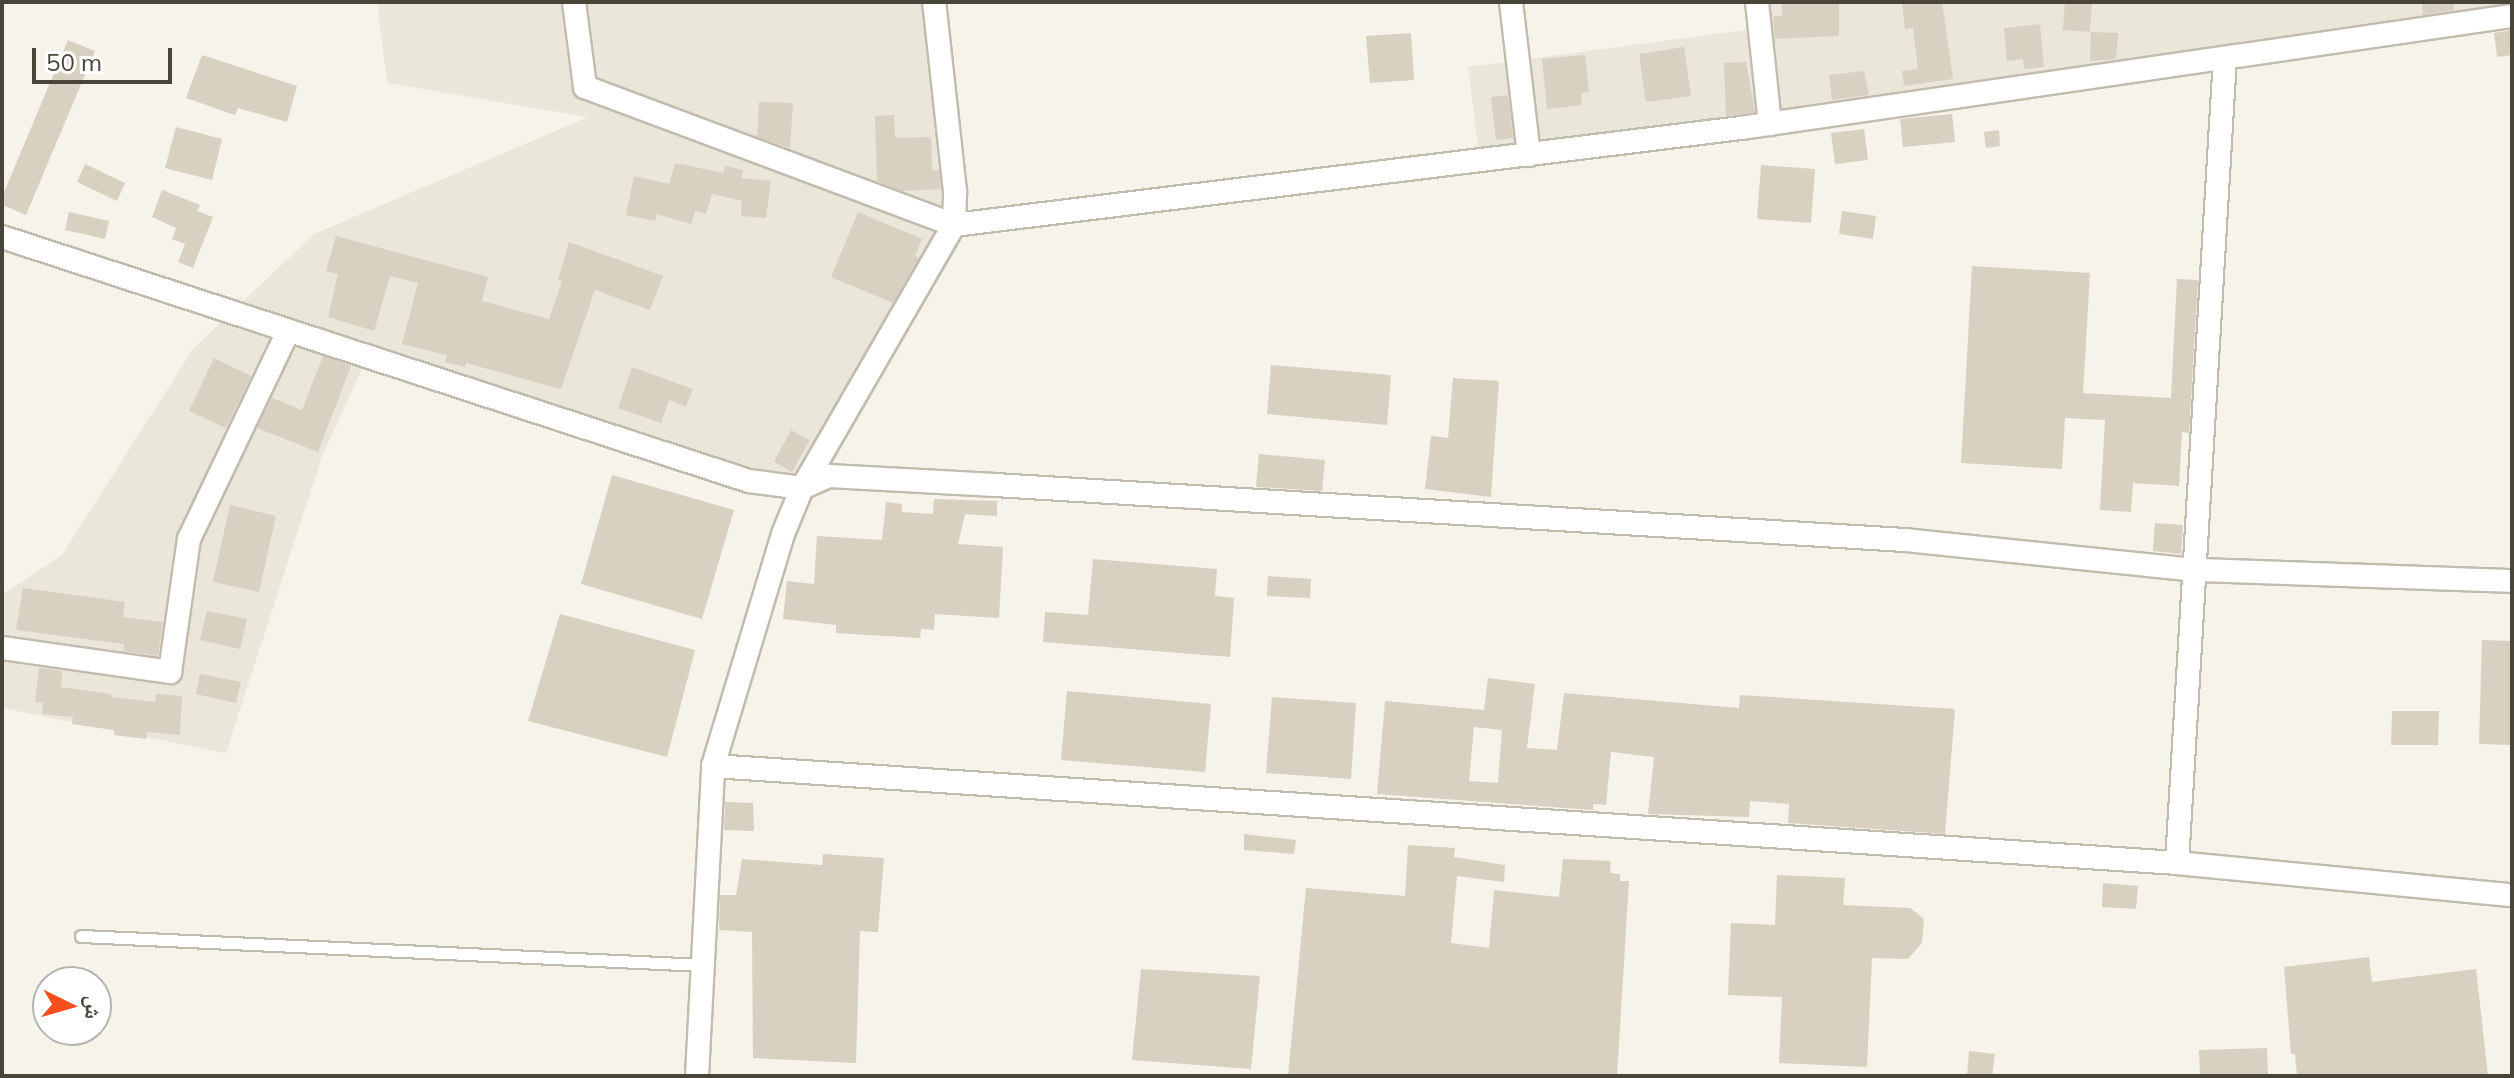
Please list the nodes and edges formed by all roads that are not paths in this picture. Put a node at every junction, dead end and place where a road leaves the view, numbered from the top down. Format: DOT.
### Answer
graph roads {
  1 [pos="574,2"];
  2 [pos="934,2"];
  3 [pos="1511,2"];
  4 [pos="1757,2"];
  5 [pos="2512,16"];
  6 [pos="2225,58"];
  7 [pos="1770,124"];
  8 [pos="1529,155"];
  9 [pos="954,225"];
  10 [pos="2,237"];
  11 [pos="288,331"];
  12 [pos="802,488"];
  13 [pos="2197,570"];
  14 [pos="2512,581"];
  15 [pos="2,648"];
  16 [pos="713,766"];
  17 [pos="2177,863"];
  18 [pos="2512,895"];
  19 [pos="81,936"];
  20 [pos="702,965"];
  21 [pos="697,1076"];
  1 -- 9 [label="street"];
  2 -- 9 [label="street"];
  3 -- 8 [label="street"];
  4 -- 7 [label="street"];
  5 -- 6 [label="street"];
  6 -- 7 [label="street"];
  6 -- 13 [label="street"];
  7 -- 8 [label="street"];
  8 -- 9 [label="street"];
  9 -- 12 [label="street"];
  10 -- 11 [label="street"];
  11 -- 12 [label="street"];
  11 -- 15 [label="street"];
  12 -- 13 [label="street"];
  12 -- 16 [label="street"];
  13 -- 14 [label="street"];
  13 -- 17 [label="street"];
  16 -- 17 [label="street"];
  16 -- 20 [label="street"];
  17 -- 18 [label="street"];
  19 -- 20 [label="lane"];
  20 -- 21 [label="street"];
}
